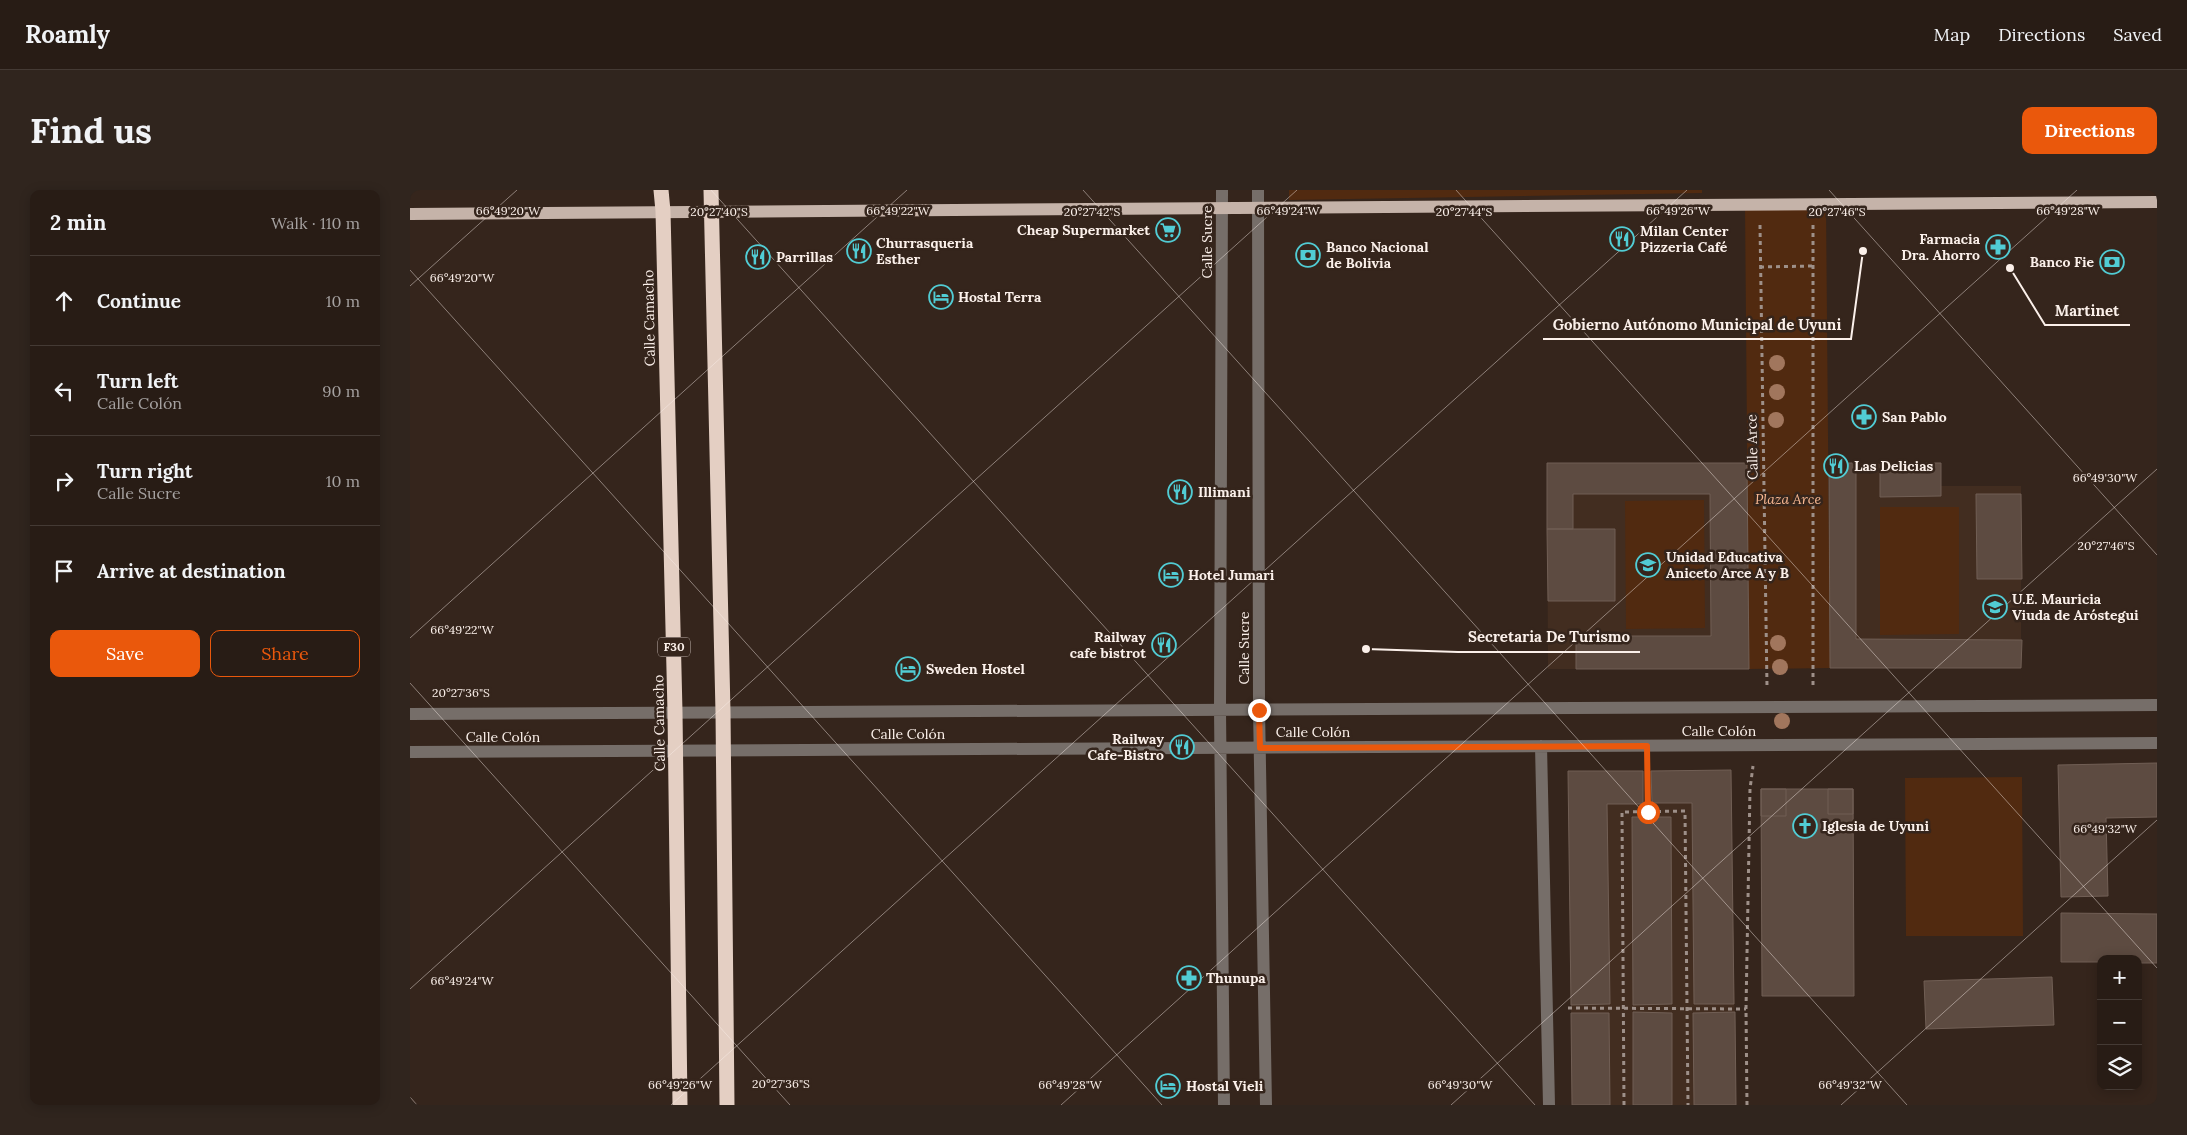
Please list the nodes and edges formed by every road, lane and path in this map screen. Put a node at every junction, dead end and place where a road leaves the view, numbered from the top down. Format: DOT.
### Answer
graph roads {
  1 [pos="661,190"];
  2 [pos="711,190"];
  3 [pos="1222,190"];
  4 [pos="1258,190"];
  5 [pos="2157,202"];
  6 [pos="1813,204"];
  7 [pos="1759,205"];
  8 [pos="1222,208"];
  9 [pos="1259,209"];
  10 [pos="711,210"];
  11 [pos="663,211"];
  12 [pos="410,214"];
  13 [pos="1813,266"];
  14 [pos="1760,267"];
  15 [pos="2157,705"];
  16 [pos="1767,707"];
  17 [pos="1813,707"];
  18 [pos="1220,710"];
  19 [pos="1259,710"];
  20 [pos="675,712"];
  21 [pos="723,712"];
  22 [pos="410,714"];
  23 [pos="2157,743"];
  24 [pos="1541,746"];
  25 [pos="1647,746"];
  26 [pos="1756,746"];
  27 [pos="1220,748"];
  28 [pos="1260,748"];
  29 [pos="676,751"];
  30 [pos="723,751"];
  31 [pos="410,752"];
  32 [pos="1648,812"];
  33 [pos="1547,1008"];
  34 [pos="1623,1009"];
  35 [pos="1687,1009"];
  36 [pos="1746,1009"];
  37 [pos="680,1105"];
  38 [pos="727,1105"];
  39 [pos="1224,1105"];
  40 [pos="1266,1105"];
  41 [pos="1549,1105"];
  42 [pos="1624,1105"];
  43 [pos="1688,1105"];
  44 [pos="1747,1105"];
  1 -- 11 [label="highway, Calle Camacho / F30"];
  2 -- 10 [label="highway"];
  3 -- 8 [label="street, Calle Sucre"];
  4 -- 9 [label="street, Calle Sucre"];
  5 -- 6 [label="main road"];
  6 -- 7 [label="main road"];
  6 -- 13 [label="path"];
  7 -- 9 [label="main road"];
  7 -- 14 [label="path, Calle Arce"];
  8 -- 9 [label="main road"];
  8 -- 10 [label="main road"];
  8 -- 18 [label="street, Calle Sucre"];
  9 -- 19 [label="street, Calle Sucre"];
  10 -- 11 [label="main road"];
  10 -- 21 [label="highway"];
  11 -- 12 [label="main road"];
  11 -- 20 [label="highway, Calle Camacho / F30"];
  13 -- 14 [label="path"];
  13 -- 17 [label="path"];
  14 -- 16 [label="path, Calle Arce"];
  15 -- 17 [label="street, Calle Colón"];
  16 -- 17 [label="street, Calle Colón"];
  16 -- 19 [label="street, Calle Colón"];
  18 -- 19 [label="street, Calle Colón"];
  18 -- 21 [label="street, Calle Colón"];
  18 -- 27 [label="street, Calle Sucre"];
  19 -- 28 [label="street, Calle Sucre"];
  20 -- 21 [label="street, Calle Colón"];
  20 -- 22 [label="street, Calle Colón"];
  20 -- 29 [label="highway, Calle Camacho / F30"];
  21 -- 30 [label="highway"];
  23 -- 26 [label="street, Calle Colón"];
  24 -- 25 [label="street, Calle Colón"];
  24 -- 28 [label="street, Calle Colón"];
  24 -- 33 [label="street"];
  25 -- 26 [label="street, Calle Colón"];
  25 -- 32 [label="path"];
  26 -- 36 [label="path"];
  27 -- 28 [label="street, Calle Colón"];
  27 -- 30 [label="street, Calle Colón"];
  27 -- 39 [label="street, Calle Sucre"];
  28 -- 40 [label="street, Calle Sucre"];
  29 -- 30 [label="street, Calle Colón"];
  29 -- 31 [label="street, Calle Colón"];
  29 -- 37 [label="highway, Calle Camacho / F30"];
  30 -- 38 [label="highway"];
  32 -- 34 [label="path"];
  32 -- 35 [label="path"];
  33 -- 34 [label="path"];
  33 -- 41 [label="street"];
  34 -- 35 [label="path"];
  34 -- 42 [label="path"];
  35 -- 36 [label="path"];
  35 -- 43 [label="path"];
  36 -- 44 [label="path"];
}
